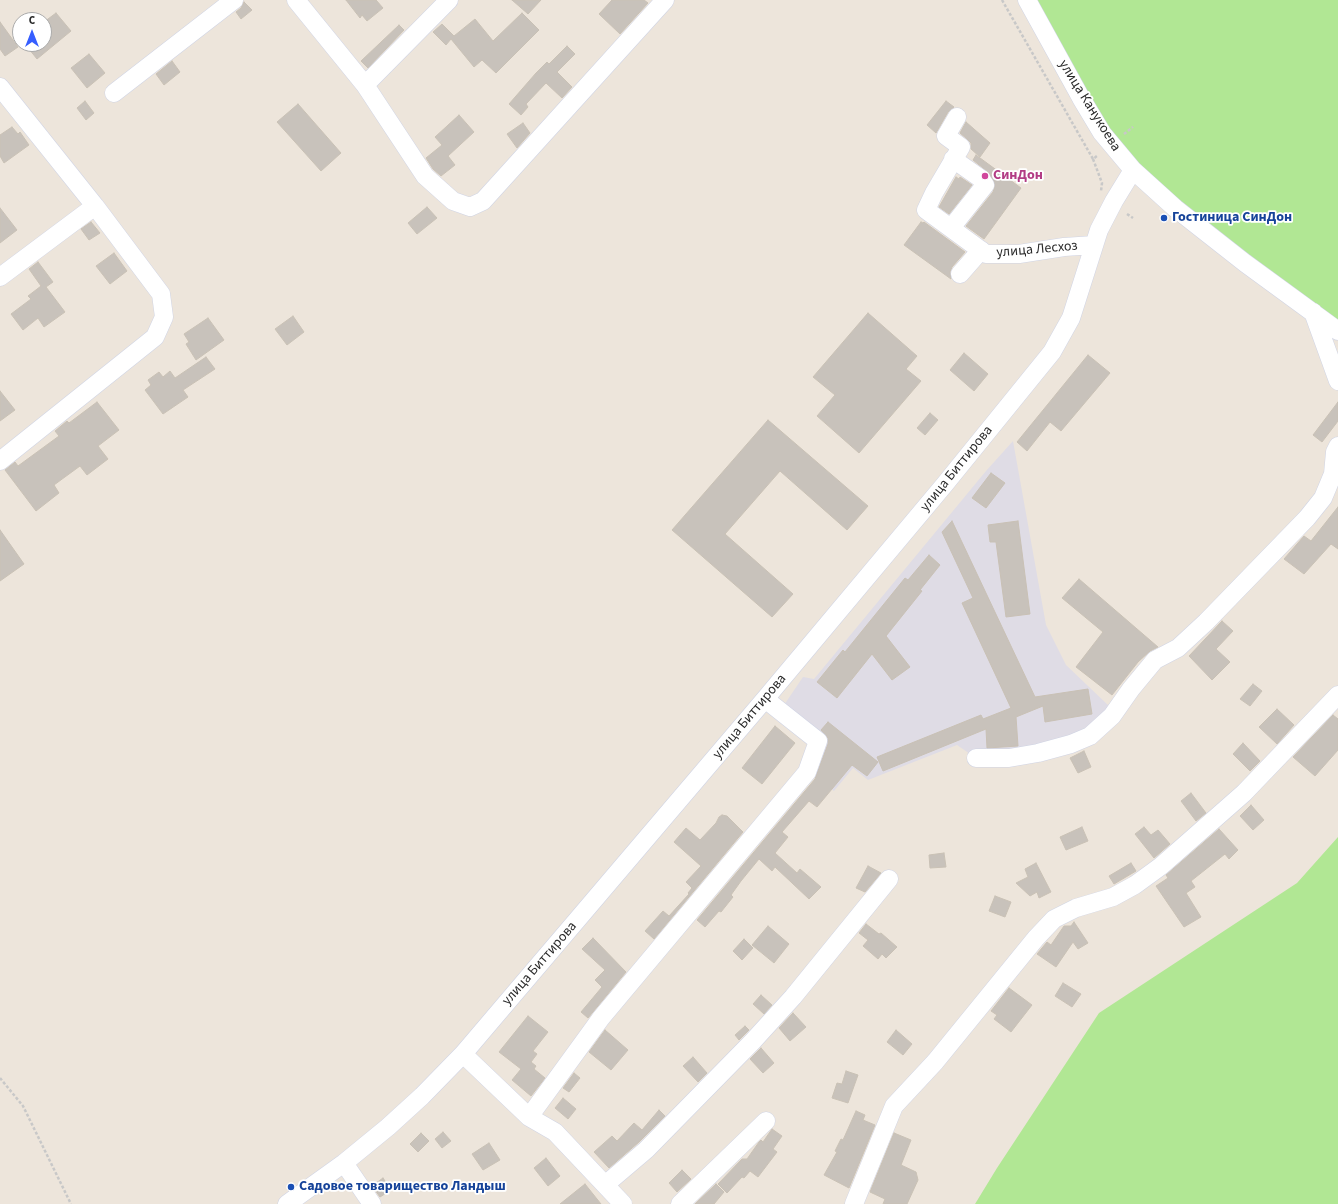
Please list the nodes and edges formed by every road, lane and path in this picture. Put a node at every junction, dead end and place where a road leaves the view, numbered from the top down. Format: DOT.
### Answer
graph roads {
  1 [pos="234,0"];
  2 [pos="296,0"];
  3 [pos="449,0"];
  4 [pos="665,0"];
  5 [pos="1002,0"];
  6 [pos="1027,0"];
  7 [pos="365,85"];
  8 [pos="0,87"];
  9 [pos="114,93"];
  10 [pos="956,117"];
  11 [pos="1133,127"];
  12 [pos="1122,136"];
  13 [pos="1097,156"];
  14 [pos="953,159"];
  15 [pos="1093,159"];
  16 [pos="1133,170"];
  17 [pos="1105,196"];
  18 [pos="95,206"];
  19 [pos="1127,214"];
  20 [pos="1133,218"];
  21 [pos="951,228"];
  22 [pos="1094,245"];
  23 [pos="981,250"];
  24 [pos="960,274"];
  25 [pos="0,277"];
  26 [pos="1313,312"];
  27 [pos="1338,331"];
  28 [pos="1338,381"];
  29 [pos="1338,446"];
  30 [pos="0,461"];
  31 [pos="1338,695"];
  32 [pos="765,699"];
  33 [pos="976,758"];
  34 [pos="889,879"];
  35 [pos="463,1054"];
  36 [pos="0,1078"];
  37 [pos="529,1116"];
  38 [pos="766,1121"];
  39 [pos="344,1163"];
  40 [pos="606,1184"];
  41 [pos="71,1204"];
  42 [pos="287,1204"];
  43 [pos="372,1204"];
  44 [pos="623,1204"];
  45 [pos="680,1204"];
  46 [pos="854,1204"];
  1 -- 9 [label="street"];
  2 -- 7 [label="street"];
  3 -- 7 [label="street"];
  4 -- 7 [label="street"];
  5 -- 15 [label="path"];
  6 -- 16 [label="street, улица Канукоева"];
  8 -- 18 [label="street"];
  10 -- 14 [label="street"];
  11 -- 12 [label="path"];
  13 -- 15 [label="path"];
  14 -- 21 [label="street"];
  14 -- 21 [label="street"];
  15 -- 17 [label="path"];
  16 -- 22 [label="street, улица Биттирова"];
  16 -- 26 [label="street, улица Канукоева"];
  18 -- 25 [label="street"];
  18 -- 30 [label="street"];
  19 -- 20 [label="path"];
  21 -- 23 [label="street"];
  22 -- 23 [label="street, улица Лесхоз"];
  22 -- 32 [label="street, улица Биттирова"];
  23 -- 24 [label="street"];
  26 -- 27 [label="street, улица Канукоева"];
  26 -- 28 [label="street"];
  29 -- 33 [label="street"];
  31 -- 46 [label="street"];
  32 -- 35 [label="street, улица Биттирова"];
  32 -- 37 [label="street"];
  34 -- 40 [label="street"];
  35 -- 37 [label="street"];
  35 -- 39 [label="street, улица Биттирова"];
  36 -- 41 [label="path"];
  37 -- 40 [label="street"];
  38 -- 45 [label="street"];
  39 -- 42 [label="street, улица Биттирова"];
  39 -- 43 [label="street"];
  40 -- 44 [label="street"];
}
